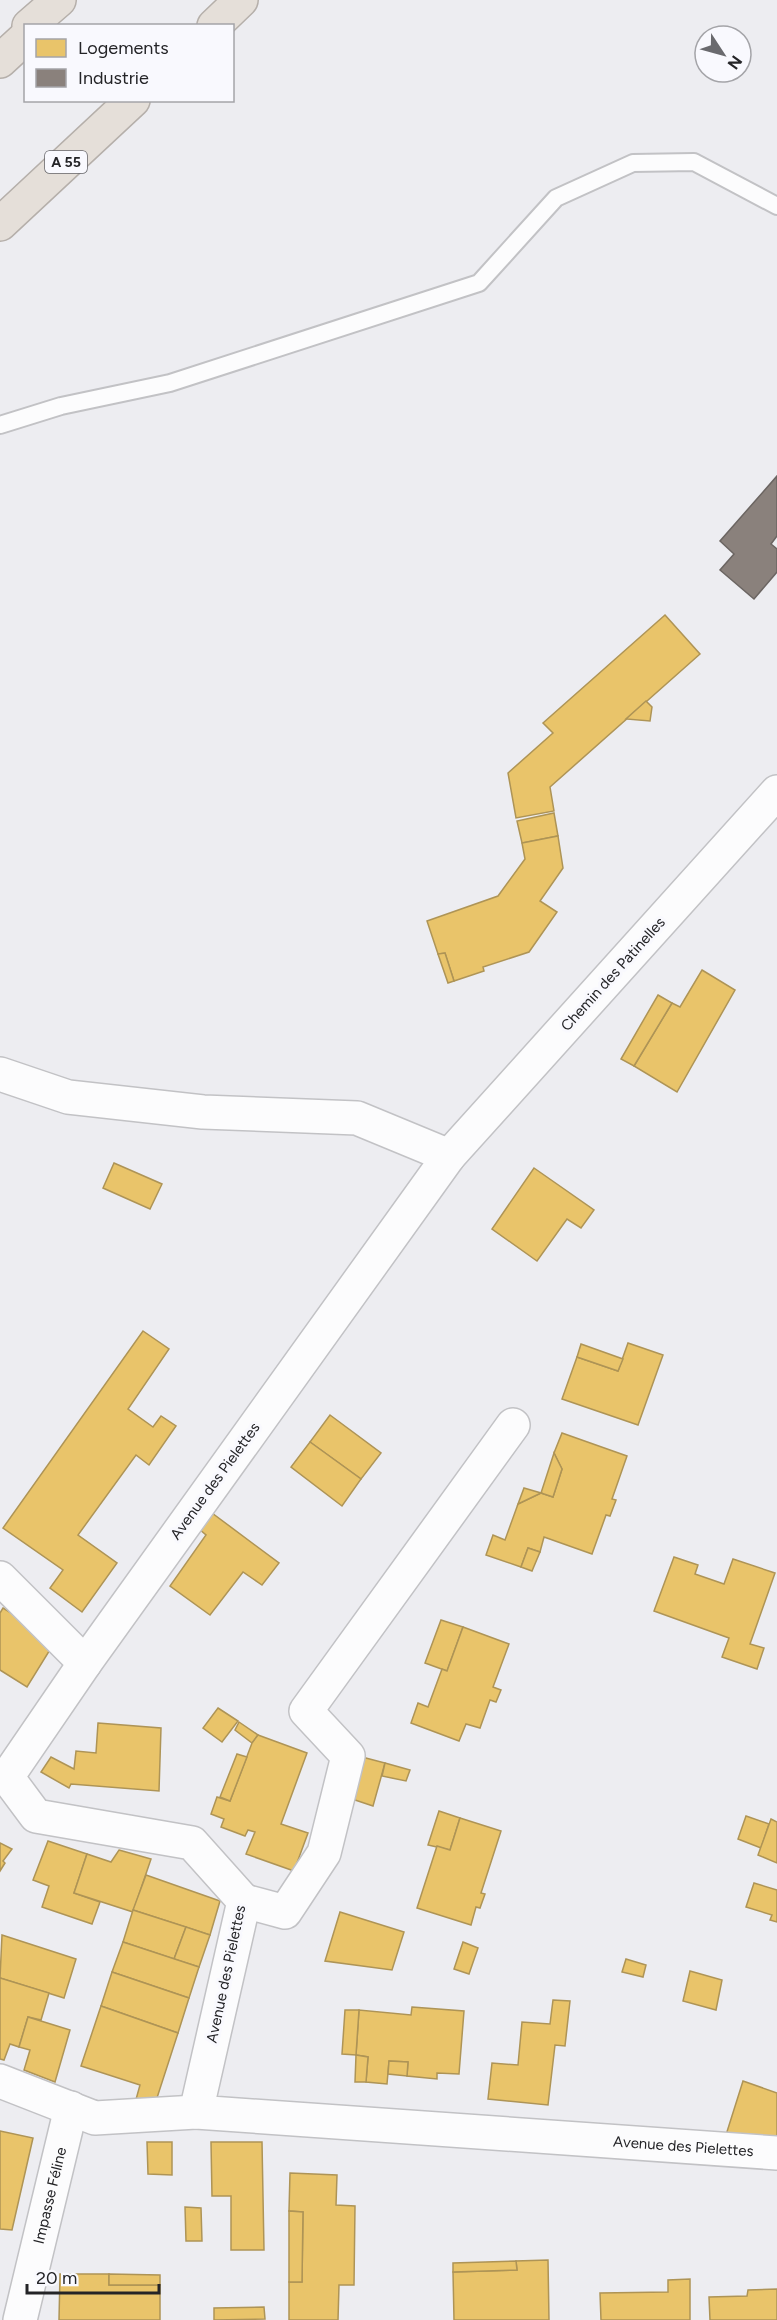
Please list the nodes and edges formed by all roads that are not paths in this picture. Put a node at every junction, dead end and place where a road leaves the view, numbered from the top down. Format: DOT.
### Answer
graph roads {
  1 [pos="59,0"];
  2 [pos="65,0"];
  3 [pos="241,0"];
  4 [pos="31,24"];
  5 [pos="40,24"];
  6 [pos="216,24"];
  7 [pos="24,31"];
  8 [pos="24,39"];
  9 [pos="0,51"];
  10 [pos="0,61"];
  11 [pos="131,102"];
  12 [pos="777,206"];
  13 [pos="0,224"];
  14 [pos="0,425"];
  15 [pos="777,792"];
  16 [pos="0,1074"];
  17 [pos="449,1156"];
  18 [pos="513,1425"];
  19 [pos="0,1578"];
  20 [pos="85,1663"];
  21 [pos="244,1901"];
  22 [pos="0,2081"];
  23 [pos="71,2108"];
  24 [pos="196,2112"];
  25 [pos="777,2153"];
  26 [pos="20,2320"];
  1 -- 4 [label="highway"];
  2 -- 5 [label="highway"];
  3 -- 6 [label="highway"];
  7 -- 9 [label="highway"];
  8 -- 10 [label="highway"];
  11 -- 13 [label="highway, A 55"];
  12 -- 14 [label="lane"];
  15 -- 17 [label="street, Chemin des Patinelles"];
  16 -- 17 [label="street"];
  17 -- 20 [label="street, Avenue des Pielettes"];
  18 -- 21 [label="street"];
  19 -- 20 [label="street"];
  20 -- 21 [label="street, Avenue des Pielettes"];
  21 -- 24 [label="street, Avenue des Pielettes"];
  22 -- 23 [label="street, Avenue des Pielettes"];
  23 -- 24 [label="street, Avenue des Pielettes"];
  23 -- 26 [label="street, Impasse Féline"];
  24 -- 25 [label="street, Avenue des Pielettes"];
}
